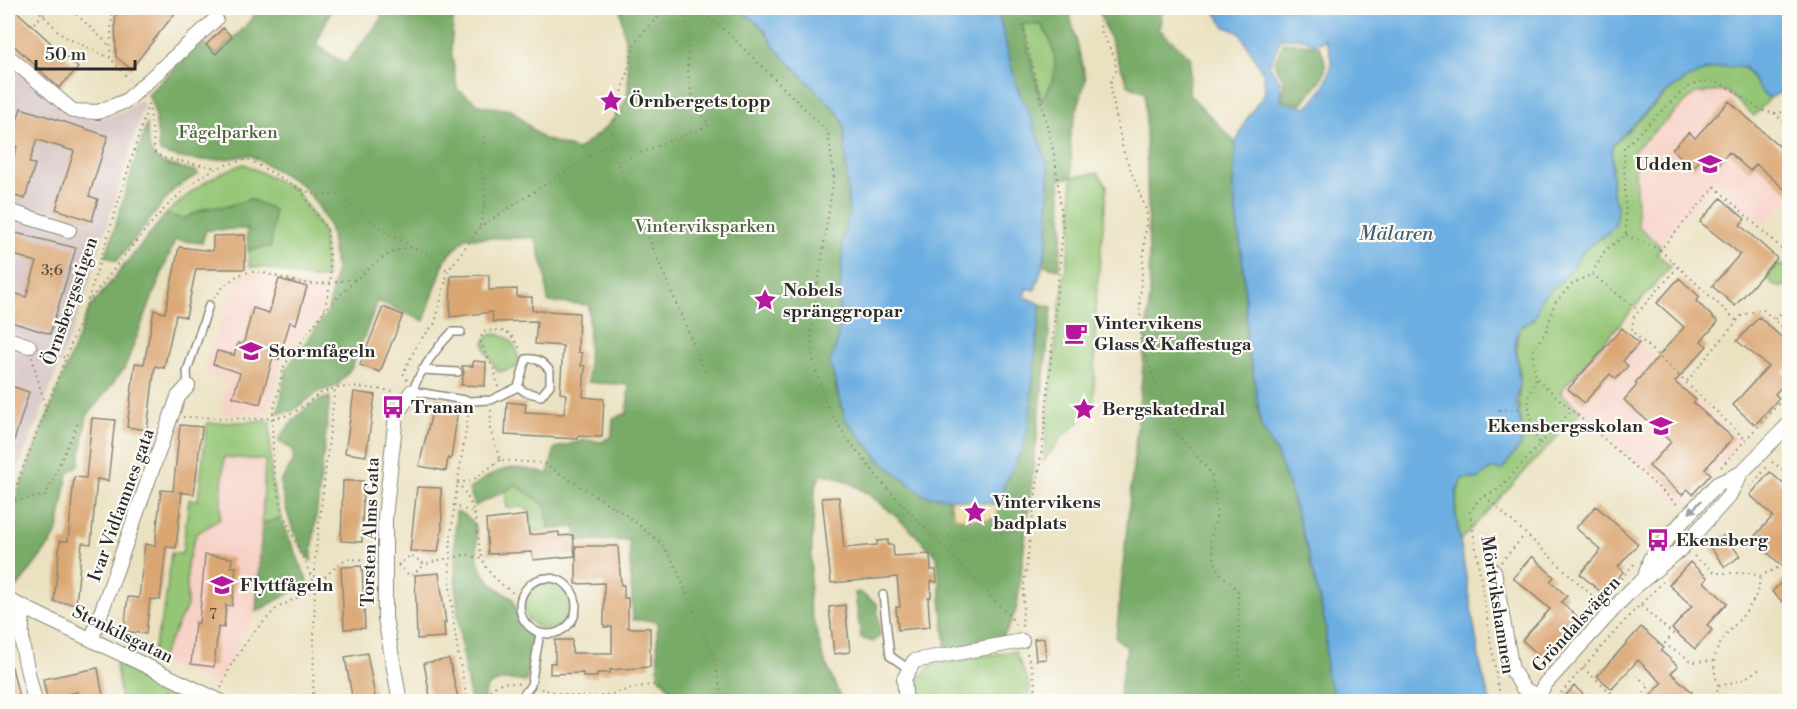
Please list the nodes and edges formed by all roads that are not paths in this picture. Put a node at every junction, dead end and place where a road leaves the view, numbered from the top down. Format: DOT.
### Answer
graph roads {
  1 [pos="216,19"];
  2 [pos="8,56"];
  3 [pos="8,211"];
  4 [pos="69,230"];
  5 [pos="209,304"];
  6 [pos="461,332"];
  7 [pos="8,339"];
  8 [pos="29,346"];
  9 [pos="422,370"];
  10 [pos="458,372"];
  11 [pos="188,386"];
  12 [pos="518,387"];
  13 [pos="412,391"];
  14 [pos="1790,423"];
  15 [pos="1494,571"];
  16 [pos="883,595"];
  17 [pos="8,600"];
  18 [pos="25,607"];
  19 [pos="540,633"];
  20 [pos="92,638"];
  21 [pos="1022,641"];
  22 [pos="909,669"];
  23 [pos="1536,699"];
  24 [pos="219,700"];
  25 [pos="35,702"];
  26 [pos="400,702"];
  27 [pos="518,702"];
  28 [pos="906,702"];
  1 -- 2 [label="street"];
  3 -- 4 [label="street"];
  5 -- 11 [label="lane"];
  6 -- 9 [label="lane"];
  7 -- 8 [label="street"];
  9 -- 10 [label="lane"];
  9 -- 13 [label="lane"];
  11 -- 20 [label="street, Ivar Vidfamnes gata"];
  12 -- 12 [label="lane"];
  12 -- 13 [label="lane"];
  13 -- 26 [label="street, Torsten Alms Gata"];
  14 -- 23 [label="street, Gröndalsvägen"];
  15 -- 23 [label="street, Gröndalsvägen"];
  16 -- 22 [label="lane"];
  17 -- 18 [label="street, Stenkilsgatan"];
  18 -- 20 [label="street, Stenkilsgatan"];
  18 -- 25 [label="street"];
  19 -- 19 [label="lane"];
  19 -- 27 [label="lane"];
  20 -- 24 [label="street, Stenkilsgatan"];
  21 -- 22 [label="street"];
  22 -- 28 [label="street"];
}
